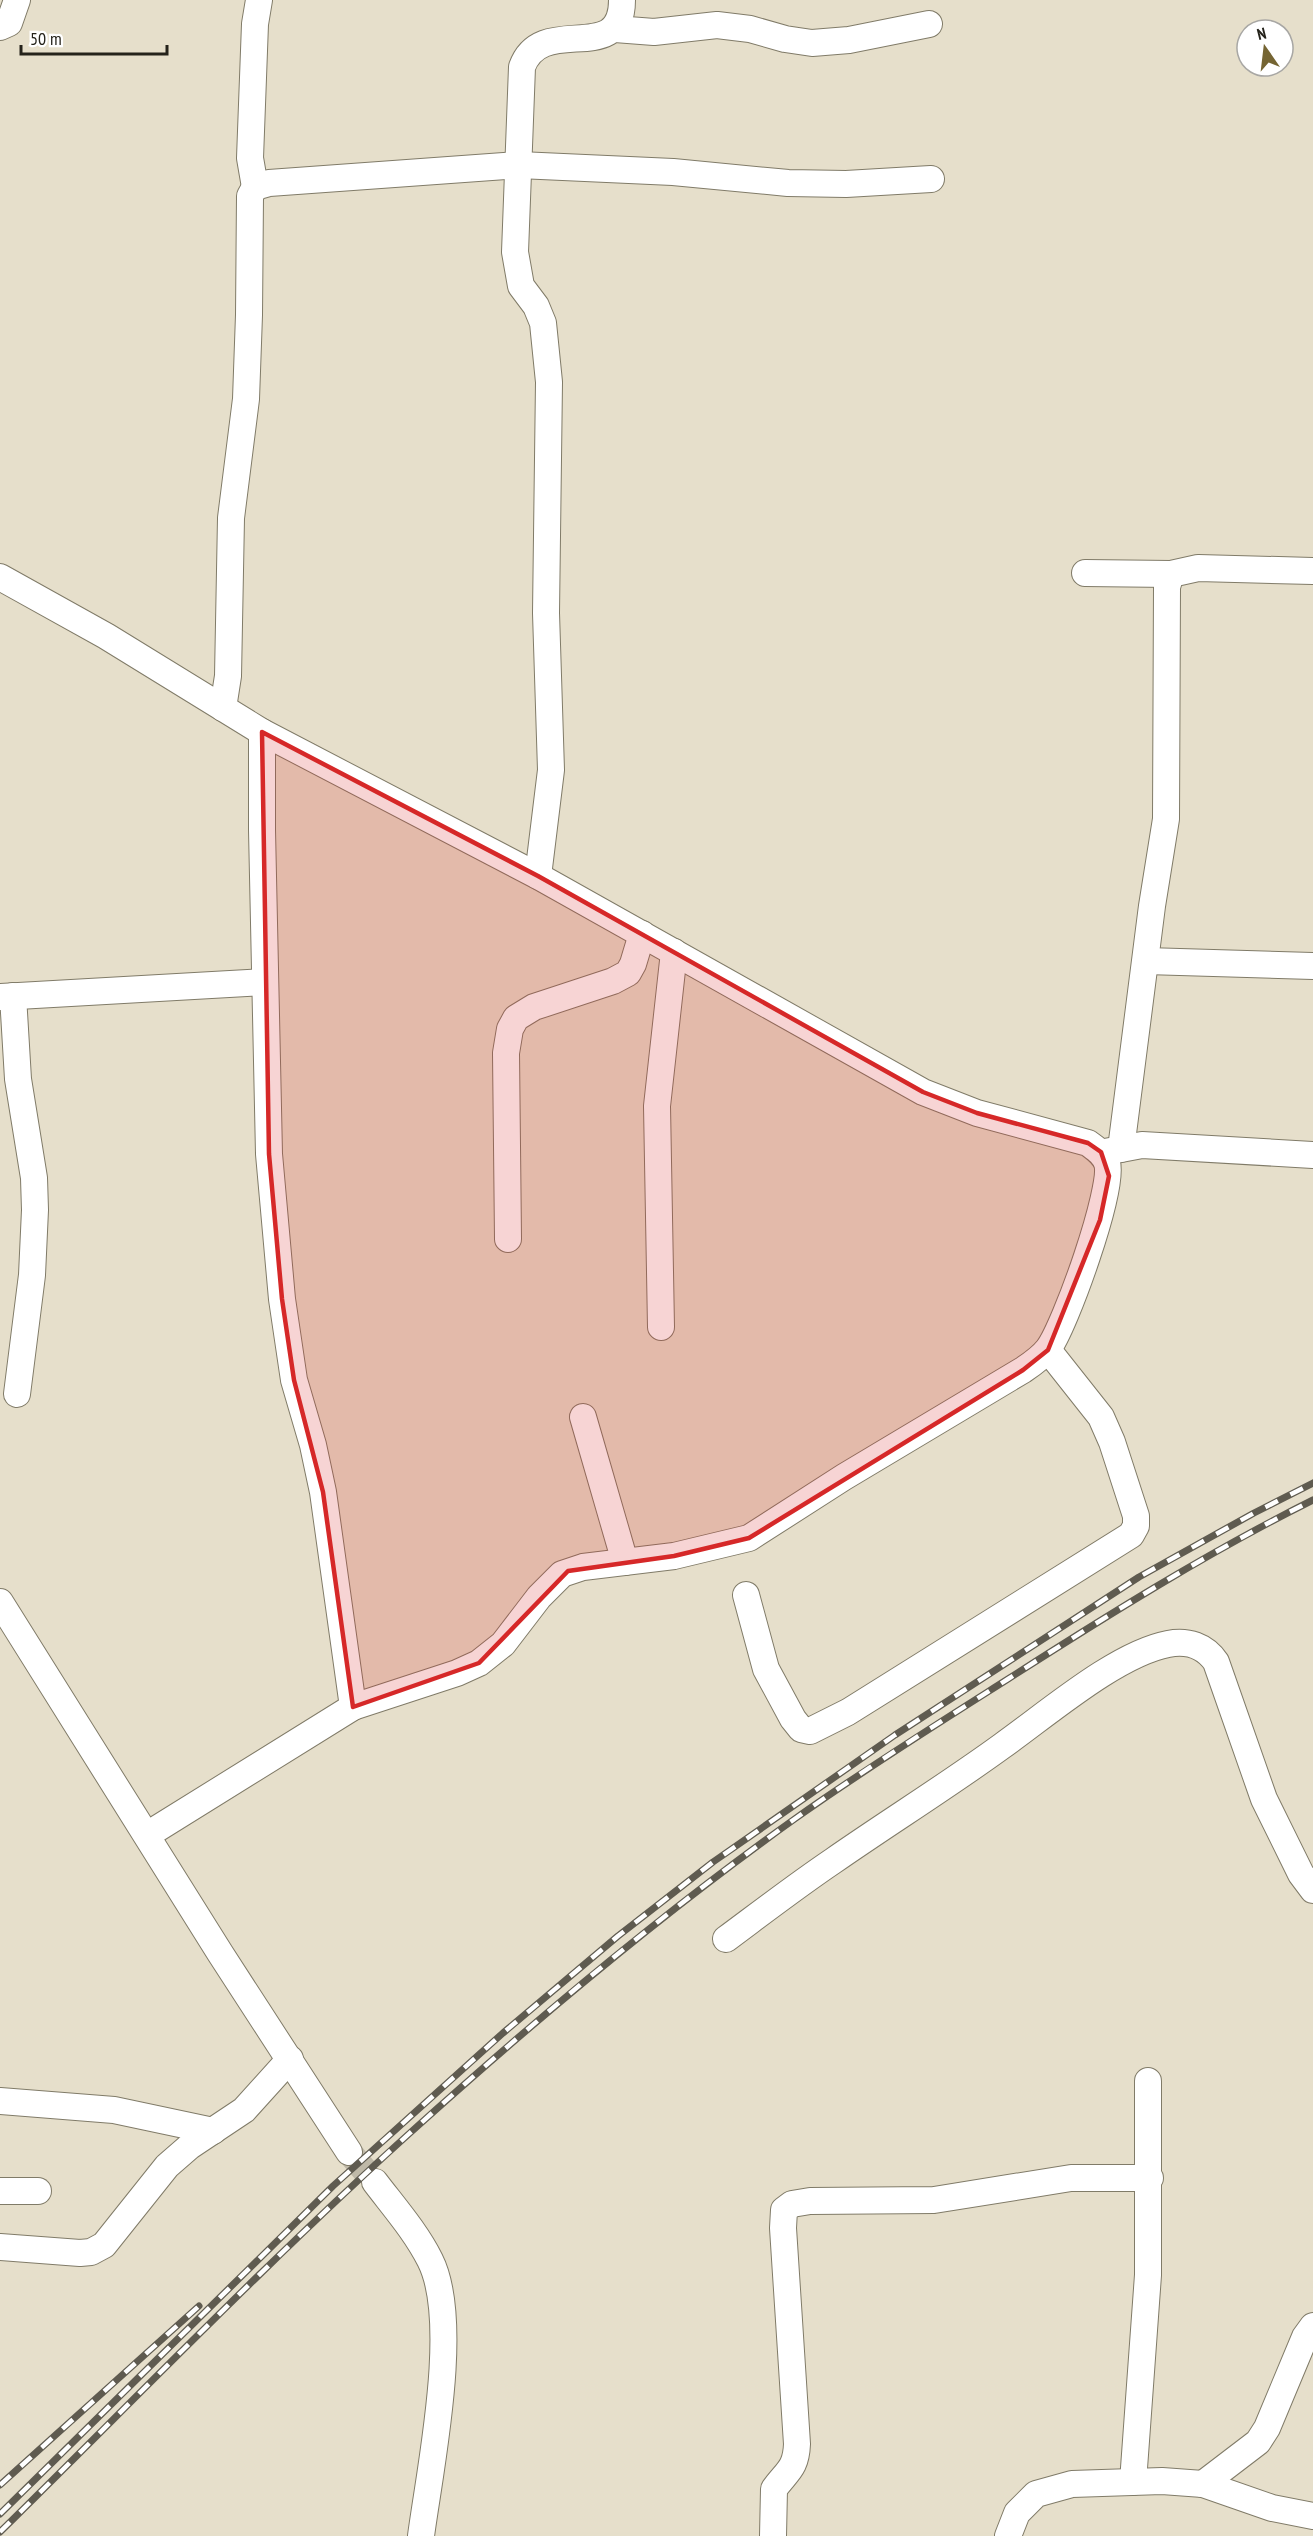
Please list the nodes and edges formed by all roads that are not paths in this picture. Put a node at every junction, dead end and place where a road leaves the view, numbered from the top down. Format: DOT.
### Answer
graph roads {
  1 [pos="17,0"];
  2 [pos="259,0"];
  3 [pos="622,0"];
  4 [pos="929,24"];
  5 [pos="0,27"];
  6 [pos="615,28"];
  7 [pos="519,165"];
  8 [pos="931,179"];
  9 [pos="255,187"];
  10 [pos="1313,572"];
  11 [pos="1085,573"];
  12 [pos="1171,574"];
  13 [pos="0,578"];
  14 [pos="223,708"];
  15 [pos="262,732"];
  16 [pos="538,876"];
  17 [pos="642,934"];
  18 [pos="674,952"];
  19 [pos="1146,961"];
  20 [pos="1313,966"];
  21 [pos="266,982"];
  22 [pos="6,996"];
  23 [pos="1111,1150"];
  24 [pos="1313,1155"];
  25 [pos="508,1239"];
  26 [pos="661,1327"];
  27 [pos="1048,1350"];
  28 [pos="17,1394"];
  29 [pos="583,1417"];
  30 [pos="625,1562"];
  31 [pos="746,1595"];
  32 [pos="0,1602"];
  33 [pos="353,1707"];
  34 [pos="147,1835"];
  35 [pos="1313,1890"];
  36 [pos="726,1939"];
  37 [pos="290,2059"];
  38 [pos="1148,2081"];
  39 [pos="0,2101"];
  40 [pos="213,2131"];
  41 [pos="350,2151"];
  42 [pos="1150,2178"];
  43 [pos="375,2182"];
  44 [pos="0,2191"];
  45 [pos="38,2191"];
  46 [pos="0,2247"];
  47 [pos="1313,2326"];
  48 [pos="1133,2482"];
  49 [pos="1203,2484"];
  50 [pos="1313,2516"];
  51 [pos="420,2536"];
  52 [pos="773,2536"];
  53 [pos="1008,2536"];
  1 -- 5 [label="street"];
  2 -- 9 [label="street"];
  3 -- 6 [label="street"];
  4 -- 6 [label="street"];
  6 -- 7 [label="street"];
  7 -- 8 [label="street"];
  7 -- 9 [label="street"];
  7 -- 16 [label="street"];
  9 -- 14 [label="street"];
  10 -- 12 [label="street"];
  11 -- 12 [label="street"];
  12 -- 19 [label="street"];
  13 -- 14 [label="street"];
  14 -- 15 [label="street"];
  15 -- 16 [label="street"];
  15 -- 21 [label="street"];
  16 -- 17 [label="street"];
  17 -- 18 [label="street"];
  17 -- 25 [label="street"];
  18 -- 23 [label="street"];
  18 -- 26 [label="street"];
  19 -- 20 [label="street"];
  19 -- 23 [label="street"];
  21 -- 22 [label="street"];
  21 -- 33 [label="street"];
  22 -- 28 [label="street"];
  23 -- 24 [label="street"];
  23 -- 27 [label="street"];
  27 -- 30 [label="street"];
  27 -- 31 [label="street"];
  29 -- 30 [label="street"];
  30 -- 33 [label="street"];
  32 -- 34 [label="street"];
  33 -- 34 [label="street"];
  34 -- 37 [label="street"];
  35 -- 36 [label="street"];
  37 -- 40 [label="street"];
  37 -- 41 [label="street"];
  38 -- 42 [label="street"];
  39 -- 40 [label="street"];
  40 -- 46 [label="street"];
  42 -- 48 [label="street"];
  42 -- 52 [label="street"];
  43 -- 51 [label="street"];
  44 -- 45 [label="street"];
  47 -- 49 [label="street"];
  48 -- 49 [label="street"];
  48 -- 53 [label="street"];
  49 -- 50 [label="street"];
}
